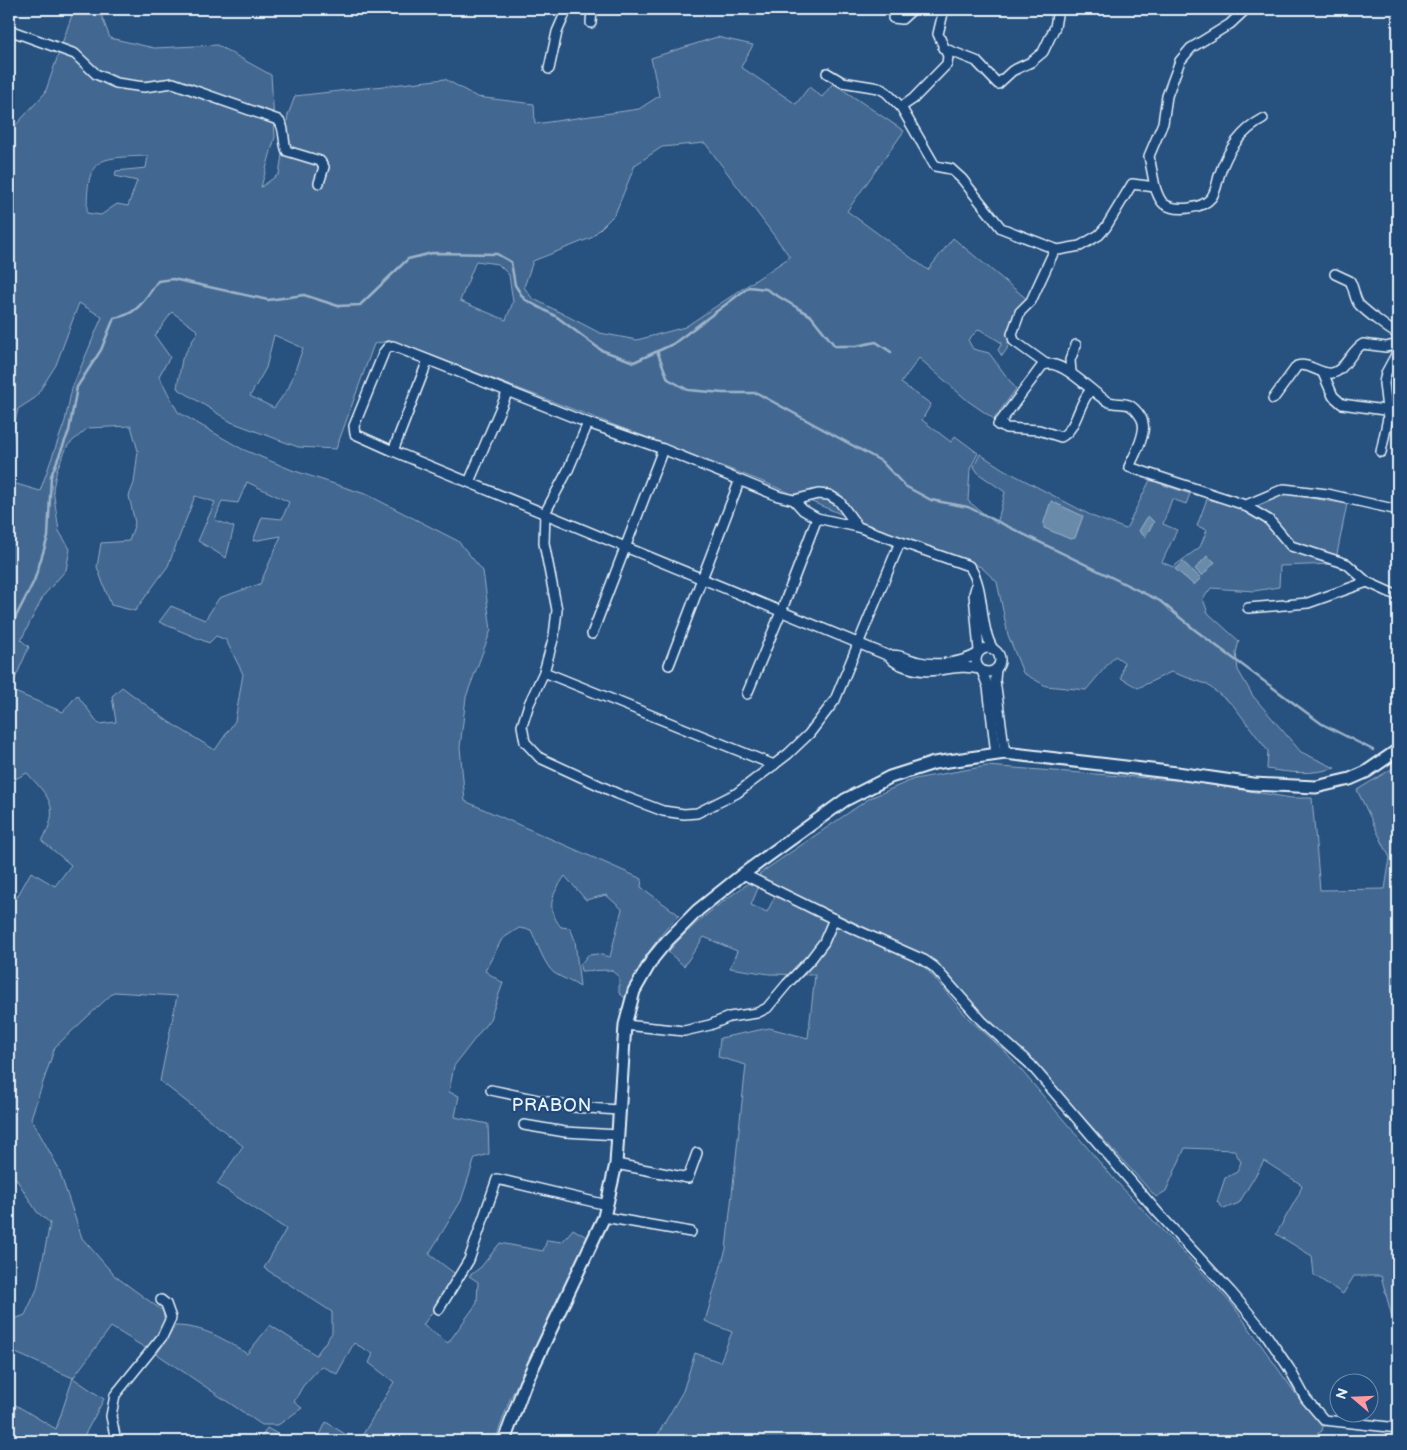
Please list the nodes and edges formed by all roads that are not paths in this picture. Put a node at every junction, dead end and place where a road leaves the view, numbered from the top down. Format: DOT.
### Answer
graph roads {
  1 [pos="567,9"];
  2 [pos="592,9"];
  3 [pos="913,9"];
  4 [pos="944,9"];
  5 [pos="1058,9"];
  6 [pos="1246,9"];
  7 [pos="893,18"];
  8 [pos="591,23"];
  9 [pos="9,30"];
  10 [pos="943,48"];
  11 [pos="549,69"];
  12 [pos="827,73"];
  13 [pos="901,107"];
  14 [pos="1263,119"];
  15 [pos="319,183"];
  16 [pos="1155,187"];
  17 [pos="1055,249"];
  18 [pos="1335,274"];
  19 [pos="1398,334"];
  20 [pos="1398,344"];
  21 [pos="1076,346"];
  22 [pos="1398,352"];
  23 [pos="428,360"];
  24 [pos="1046,364"];
  25 [pos="1071,372"];
  26 [pos="1323,373"];
  27 [pos="1090,391"];
  28 [pos="507,393"];
  29 [pos="1273,399"];
  30 [pos="1387,410"];
  31 [pos="1398,412"];
  32 [pos="588,423"];
  33 [pos="663,449"];
  34 [pos="393,451"];
  35 [pos="1381,452"];
  36 [pos="469,482"];
  37 [pos="739,482"];
  38 [pos="794,500"];
  39 [pos="1244,506"];
  40 [pos="1398,510"];
  41 [pos="545,513"];
  42 [pos="817,518"];
  43 [pos="858,527"];
  44 [pos="900,542"];
  45 [pos="626,548"];
  46 [pos="701,579"];
  47 [pos="1367,582"];
  48 [pos="976,587"];
  49 [pos="1398,596"];
  50 [pos="1248,608"];
  51 [pos="781,612"];
  52 [pos="592,634"];
  53 [pos="857,643"];
  54 [pos="993,649"];
  55 [pos="978,652"];
  56 [pos="669,665"];
  57 [pos="940,667"];
  58 [pos="996,669"];
  59 [pos="981,670"];
  60 [pos="544,672"];
  61 [pos="747,694"];
  62 [pos="1398,750"];
  63 [pos="1001,754"];
  64 [pos="774,765"];
  65 [pos="743,874"];
  66 [pos="834,919"];
  67 [pos="625,1025"];
  68 [pos="492,1090"];
  69 [pos="619,1110"];
  70 [pos="524,1126"];
  71 [pos="618,1135"];
  72 [pos="697,1153"];
  73 [pos="616,1164"];
  74 [pos="607,1205"];
  75 [pos="604,1217"];
  76 [pos="691,1232"];
  77 [pos="161,1300"];
  78 [pos="438,1309"];
  79 [pos="1398,1428"];
  80 [pos="116,1441"];
  81 [pos="504,1441"];
  1 -- 11 [label="street"];
  2 -- 8 [label="street"];
  3 -- 7 [label="street"];
  4 -- 10 [label="street"];
  5 -- 10 [label="street"];
  6 -- 16 [label="street"];
  9 -- 15 [label="street"];
  10 -- 13 [label="street"];
  12 -- 13 [label="street"];
  13 -- 17 [label="street"];
  14 -- 16 [label="street"];
  16 -- 17 [label="street"];
  17 -- 24 [label="street"];
  18 -- 19 [label="street"];
  20 -- 26 [label="street"];
  21 -- 25 [label="street"];
  22 -- 30 [label="street"];
  23 -- 28 [label="street"];
  23 -- 34 [label="street"];
  23 -- 34 [label="street"];
  24 -- 25 [label="street"];
  24 -- 27 [label="street"];
  25 -- 27 [label="street"];
  26 -- 29 [label="street"];
  26 -- 30 [label="street"];
  27 -- 39 [label="street"];
  28 -- 32 [label="street"];
  28 -- 36 [label="street"];
  30 -- 31 [label="street"];
  30 -- 35 [label="street"];
  32 -- 33 [label="street"];
  32 -- 41 [label="street"];
  33 -- 37 [label="street"];
  33 -- 45 [label="street"];
  34 -- 36 [label="street"];
  36 -- 41 [label="street"];
  37 -- 38 [label="street"];
  37 -- 46 [label="street"];
  38 -- 42 [label="street"];
  38 -- 43 [label="street"];
  39 -- 40 [label="street"];
  39 -- 47 [label="street"];
  41 -- 45 [label="street"];
  41 -- 60 [label="street"];
  42 -- 43 [label="street"];
  42 -- 51 [label="street"];
  43 -- 44 [label="street"];
  44 -- 48 [label="street"];
  44 -- 53 [label="street"];
  45 -- 46 [label="street"];
  45 -- 52 [label="street"];
  46 -- 51 [label="street"];
  46 -- 56 [label="street"];
  47 -- 49 [label="street"];
  47 -- 50 [label="street"];
  48 -- 54 [label="street"];
  48 -- 55 [label="street"];
  51 -- 53 [label="street"];
  51 -- 61 [label="street"];
  53 -- 57 [label="street"];
  53 -- 64 [label="street"];
  54 -- 55 [label="street"];
  54 -- 58 [label="street"];
  55 -- 57 [label="street"];
  55 -- 59 [label="street"];
  57 -- 59 [label="street"];
  58 -- 59 [label="street"];
  58 -- 63 [label="street"];
  59 -- 63 [label="street"];
  60 -- 64 [label="street"];
  60 -- 64 [label="street"];
  62 -- 63 [label="street"];
  63 -- 65 [label="street"];
  65 -- 66 [label="street"];
  65 -- 67 [label="street"];
  66 -- 67 [label="street"];
  66 -- 79 [label="street"];
  67 -- 69 [label="street"];
  68 -- 69 [label="street"];
  69 -- 71 [label="street"];
  70 -- 71 [label="street"];
  71 -- 73 [label="street"];
  72 -- 73 [label="street"];
  73 -- 74 [label="street"];
  74 -- 75 [label="street"];
  74 -- 78 [label="street"];
  75 -- 76 [label="street"];
  75 -- 81 [label="street"];
  77 -- 80 [label="street"];
}
